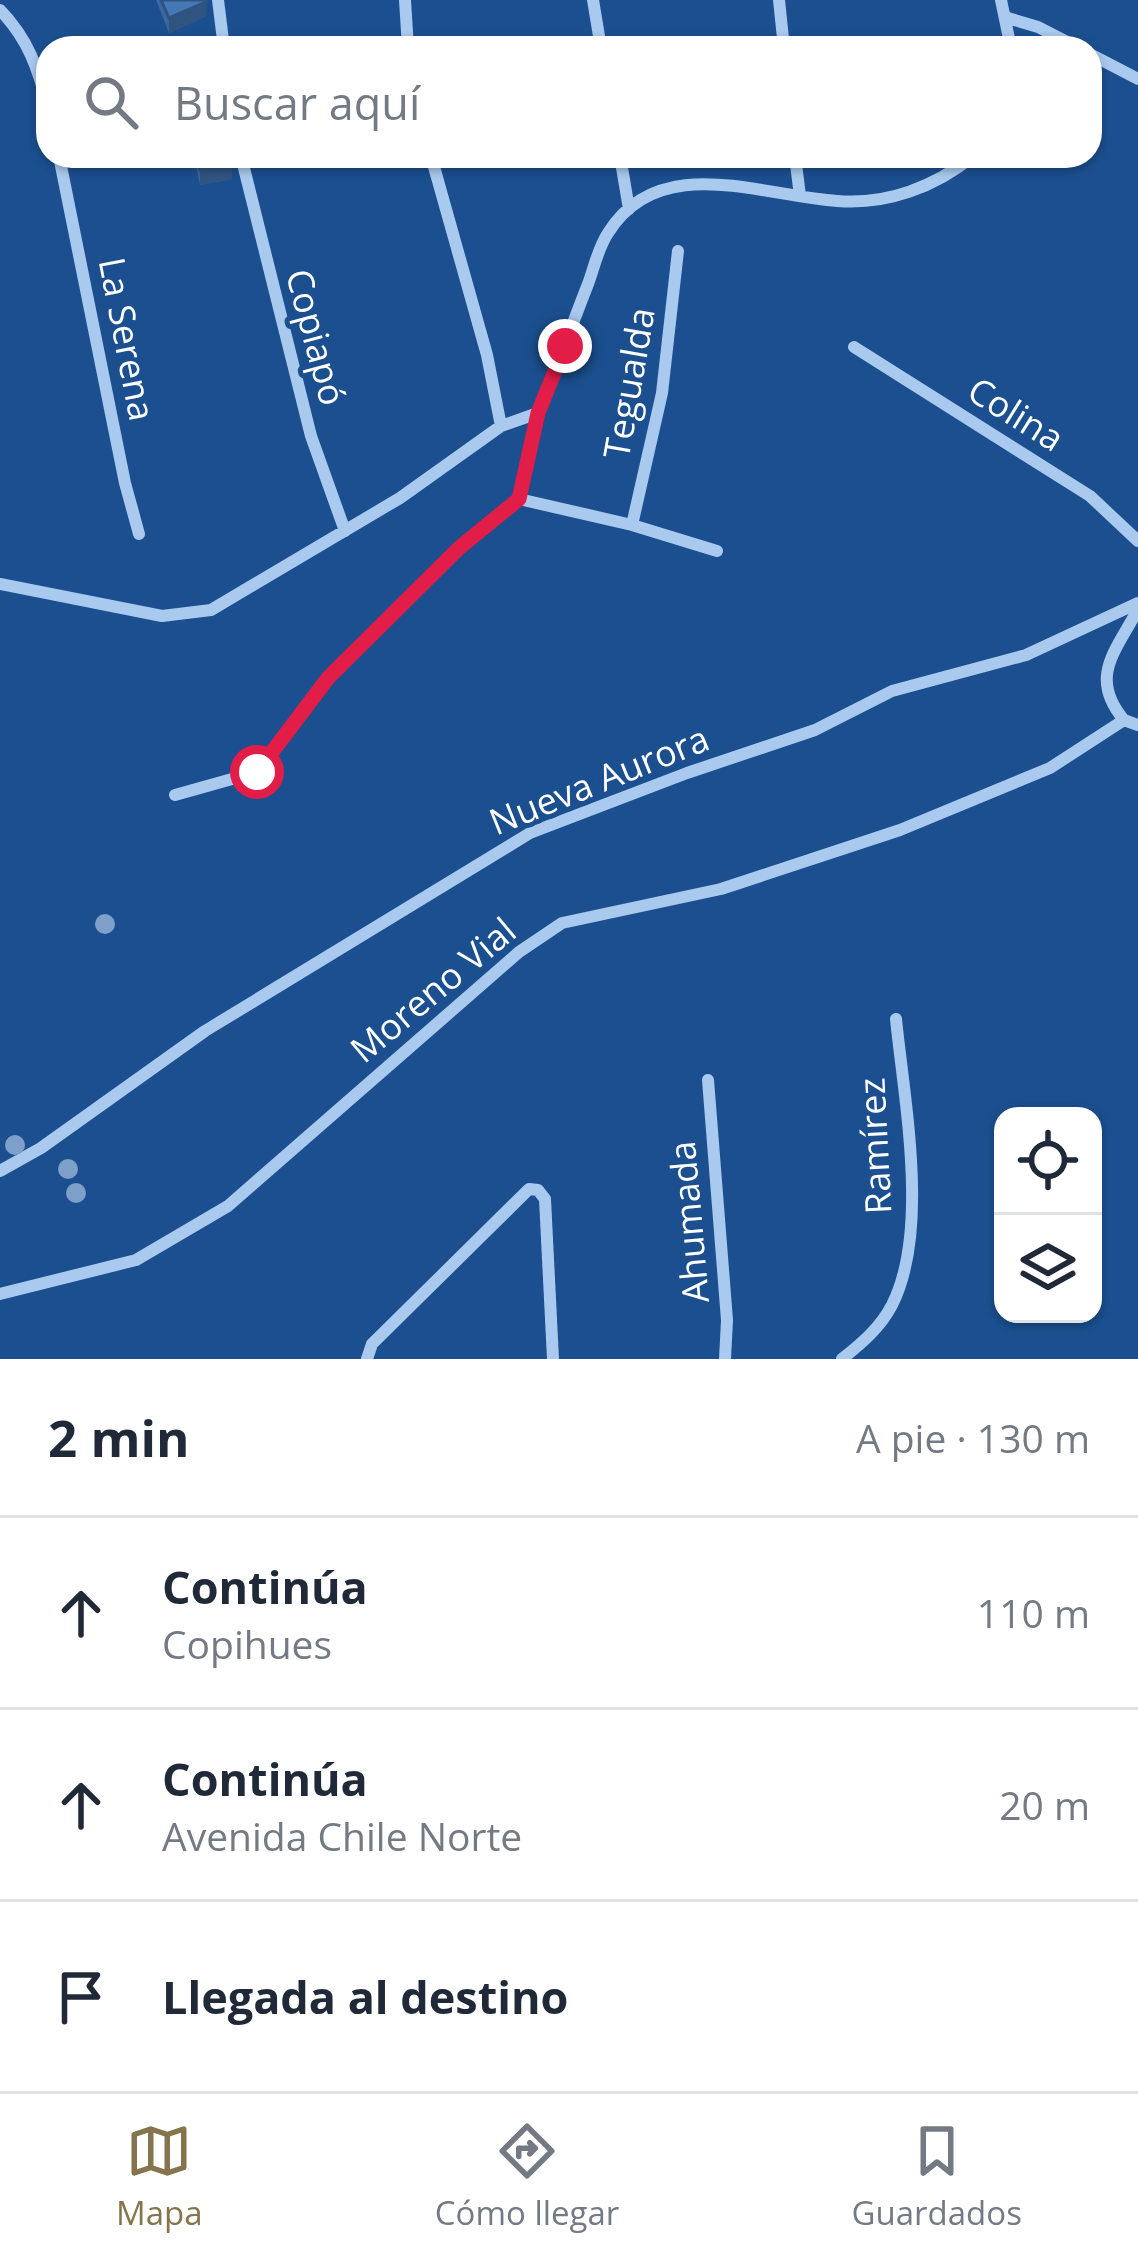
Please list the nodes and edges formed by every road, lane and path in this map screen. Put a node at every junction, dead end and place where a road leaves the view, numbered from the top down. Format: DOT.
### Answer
graph roads {
  1 [pos="218,0"];
  2 [pos="405,0"];
  3 [pos="593,0"];
  4 [pos="779,0"];
  5 [pos="1001,0"];
  6 [pos="0,10"];
  7 [pos="1008,18"];
  8 [pos="222,36"];
  9 [pos="408,36"];
  10 [pos="600,36"];
  11 [pos="783,36"];
  12 [pos="1010,36"];
  13 [pos="1056,36"];
  14 [pos="1102,60"];
  15 [pos="36,62"];
  16 [pos="1138,80"];
  17 [pos="61,168"];
  18 [pos="244,168"];
  19 [pos="434,168"];
  20 [pos="622,168"];
  21 [pos="796,168"];
  22 [pos="956,168"];
  23 [pos="800,196"];
  24 [pos="628,209"];
  25 [pos="678,250"];
  26 [pos="854,347"];
  27 [pos="538,413"];
  28 [pos="501,426"];
  29 [pos="519,499"];
  30 [pos="632,525"];
  31 [pos="345,531"];
  32 [pos="139,534"];
  33 [pos="1138,542"];
  34 [pos="716,551"];
  35 [pos="0,584"];
  36 [pos="1138,606"];
  37 [pos="1124,719"];
  38 [pos="1138,725"];
  39 [pos="175,795"];
  40 [pos="896,1019"];
  41 [pos="708,1080"];
  42 [pos="0,1171"];
  43 [pos="0,1294"];
  44 [pos="368,1359"];
  45 [pos="553,1359"];
  46 [pos="725,1359"];
  47 [pos="842,1359"];
  1 -- 8 [label="street"];
  2 -- 9 [label="street"];
  3 -- 10 [label="street"];
  4 -- 11 [label="street"];
  5 -- 7 [label="street"];
  6 -- 15 [label="street"];
  7 -- 12 [label="street"];
  7 -- 13 [label="street"];
  14 -- 16 [label="street"];
  17 -- 32 [label="street, La Serena"];
  18 -- 31 [label="street, Copiapó"];
  19 -- 28 [label="street"];
  20 -- 24 [label="street"];
  21 -- 23 [label="street"];
  22 -- 23 [label="street"];
  23 -- 24 [label="street"];
  24 -- 27 [label="street"];
  25 -- 30 [label="street, Tegualda"];
  26 -- 33 [label="street, Colina"];
  27 -- 28 [label="street"];
  27 -- 29 [label="street"];
  28 -- 31 [label="street"];
  29 -- 30 [label="street"];
  29 -- 39 [label="street"];
  30 -- 34 [label="street"];
  31 -- 35 [label="street"];
  36 -- 37 [label="street"];
  36 -- 42 [label="street, Nueva Aurora"];
  37 -- 38 [label="street"];
  37 -- 43 [label="street, Moreno Vial"];
  40 -- 47 [label="street, Ramírez"];
  41 -- 46 [label="street, Ahumada"];
  44 -- 45 [label="street"];
}
